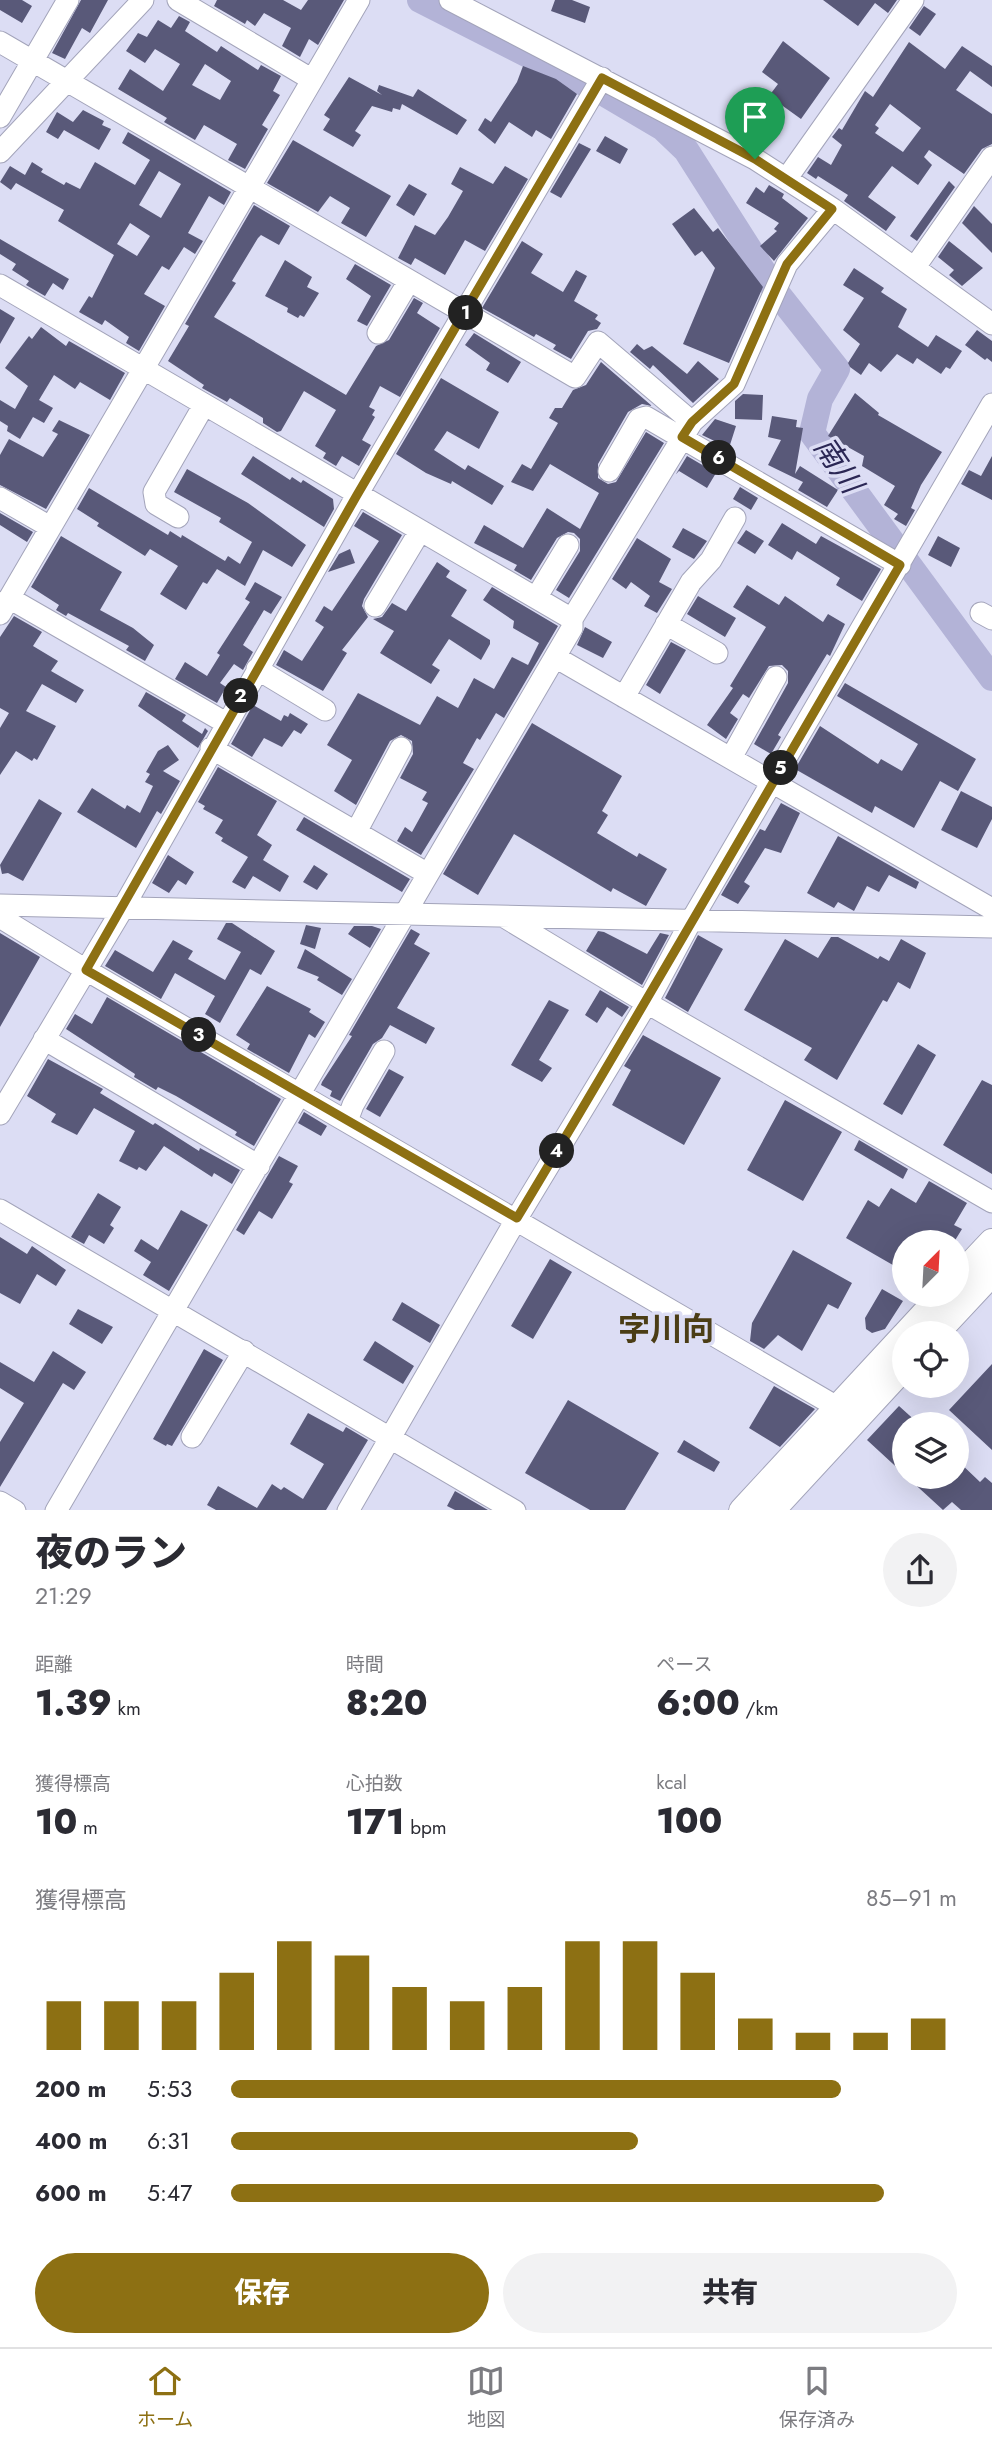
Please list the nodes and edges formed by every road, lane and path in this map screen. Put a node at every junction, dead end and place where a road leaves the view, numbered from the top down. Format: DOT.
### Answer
graph roads {
  1 [pos="68,0"];
  2 [pos="143,0"];
  3 [pos="178,0"];
  4 [pos="359,0"];
  5 [pos="450,0"];
  6 [pos="913,0"];
  7 [pos="0,42"];
  8 [pos="32,60"];
  9 [pos="602,78"];
  10 [pos="311,79"];
  11 [pos="66,82"];
  12 [pos="0,117"];
  13 [pos="0,152"];
  14 [pos="992,157"];
  15 [pos="787,178"];
  16 [pos="251,186"];
  17 [pos="832,209"];
  18 [pos="915,267"];
  19 [pos="409,281"];
  20 [pos="0,285"];
  21 [pos="465,314"];
  22 [pos="992,324"];
  23 [pos="378,332"];
  24 [pos="143,369"];
  25 [pos="992,404"];
  26 [pos="204,405"];
  27 [pos="687,430"];
  28 [pos="609,471"];
  29 [pos="357,495"];
  30 [pos="0,498"];
  31 [pos="178,517"];
  32 [pos="735,518"];
  33 [pos="51,527"];
  34 [pos="420,531"];
  35 [pos="568,545"];
  36 [pos="900,565"];
  37 [pos="536,598"];
  38 [pos="5,606"];
  39 [pos="375,606"];
  40 [pos="572,619"];
  41 [pos="666,624"];
  42 [pos="717,653"];
  43 [pos="555,657"];
  44 [pos="257,669"];
  45 [pos="776,677"];
  46 [pos="624,697"];
  47 [pos="324,710"];
  48 [pos="226,723"];
  49 [pos="211,748"];
  50 [pos="401,748"];
  51 [pos="731,758"];
  52 [pos="773,782"];
  53 [pos="356,832"];
  54 [pos="428,874"];
  55 [pos="990,902"];
  56 [pos="0,905"];
  57 [pos="123,908"];
  58 [pos="0,912"];
  59 [pos="406,915"];
  60 [pos="505,916"];
  61 [pos="691,921"];
  62 [pos="992,927"];
  63 [pos="86,970"];
  64 [pos="647,1003"];
  65 [pos="44,1039"];
  66 [pos="384,1051"];
  67 [pos="301,1094"];
  68 [pos="0,1114"];
  69 [pos="347,1121"];
  70 [pos="259,1166"];
  71 [pos="992,1202"];
  72 [pos="0,1210"];
  73 [pos="517,1218"];
  74 [pos="992,1242"];
  75 [pos="970,1265"];
  76 [pos="992,1273"];
  77 [pos="931,1307"];
  78 [pos="175,1311"];
  79 [pos="917,1321"];
  80 [pos="947,1321"];
  81 [pos="892,1348"];
  82 [pos="244,1351"];
  83 [pos="892,1380"];
  84 [pos="837,1407"];
  85 [pos="192,1437"];
  86 [pos="390,1437"];
  87 [pos="0,1502"];
  88 [pos="15,1510"];
  89 [pos="57,1510"];
  90 [pos="348,1510"];
  91 [pos="515,1510"];
  92 [pos="742,1510"];
  93 [pos="771,1510"];
  1 -- 8 [label="street"];
  2 -- 11 [label="street"];
  3 -- 10 [label="street"];
  4 -- 10 [label="street"];
  5 -- 9 [label="street"];
  6 -- 15 [label="street"];
  7 -- 8 [label="street"];
  8 -- 11 [label="street"];
  8 -- 12 [label="street"];
  9 -- 15 [label="street"];
  9 -- 21 [label="street"];
  10 -- 16 [label="street"];
  11 -- 13 [label="street"];
  11 -- 16 [label="street"];
  14 -- 18 [label="street"];
  15 -- 17 [label="street"];
  16 -- 19 [label="street"];
  16 -- 24 [label="street"];
  17 -- 18 [label="street"];
  17 -- 27 [label="street"];
  18 -- 22 [label="street"];
  19 -- 21 [label="street"];
  19 -- 23 [label="street"];
  20 -- 24 [label="street"];
  21 -- 27 [label="street"];
  21 -- 29 [label="street"];
  24 -- 26 [label="street"];
  24 -- 33 [label="street"];
  25 -- 36 [label="street"];
  26 -- 29 [label="street"];
  26 -- 31 [label="street"];
  27 -- 28 [label="street"];
  27 -- 36 [label="street"];
  27 -- 40 [label="street"];
  29 -- 34 [label="street"];
  29 -- 44 [label="street"];
  30 -- 33 [label="street"];
  32 -- 41 [label="street"];
  33 -- 38 [label="street"];
  34 -- 37 [label="street"];
  34 -- 39 [label="street"];
  35 -- 37 [label="street"];
  36 -- 52 [label="street"];
  37 -- 40 [label="street"];
  38 -- 48 [label="street"];
  40 -- 43 [label="street"];
  41 -- 42 [label="street"];
  41 -- 46 [label="street"];
  43 -- 46 [label="street"];
  43 -- 54 [label="street"];
  44 -- 47 [label="street"];
  44 -- 48 [label="street"];
  45 -- 51 [label="street"];
  46 -- 51 [label="street"];
  48 -- 49 [label="street"];
  49 -- 53 [label="street"];
  49 -- 57 [label="street"];
  50 -- 53 [label="street"];
  51 -- 52 [label="street"];
  52 -- 55 [label="street"];
  52 -- 61 [label="street"];
  53 -- 54 [label="street"];
  54 -- 59 [label="street"];
  56 -- 57 [label="street"];
  57 -- 59 [label="street"];
  57 -- 63 [label="street"];
  58 -- 63 [label="street"];
  59 -- 60 [label="street"];
  59 -- 67 [label="street"];
  60 -- 61 [label="street"];
  60 -- 64 [label="street"];
  61 -- 62 [label="street"];
  61 -- 64 [label="street"];
  63 -- 65 [label="street"];
  63 -- 67 [label="street"];
  64 -- 71 [label="street"];
  64 -- 73 [label="street"];
  65 -- 68 [label="street"];
  65 -- 70 [label="street"];
  66 -- 69 [label="street"];
  67 -- 69 [label="street"];
  67 -- 70 [label="street"];
  69 -- 73 [label="street"];
  70 -- 78 [label="street"];
  72 -- 78 [label="street"];
  73 -- 84 [label="street"];
  73 -- 86 [label="street"];
  74 -- 75 [label="main road"];
  76 -- 80 [label="main road"];
  77 -- 79 [label="main road"];
  78 -- 82 [label="street"];
  78 -- 89 [label="street"];
  81 -- 84 [label="main road"];
  82 -- 85 [label="street"];
  82 -- 86 [label="street"];
  83 -- 93 [label="main road"];
  84 -- 92 [label="main road"];
  86 -- 90 [label="street"];
  86 -- 91 [label="street"];
  87 -- 88 [label="street"];
}
